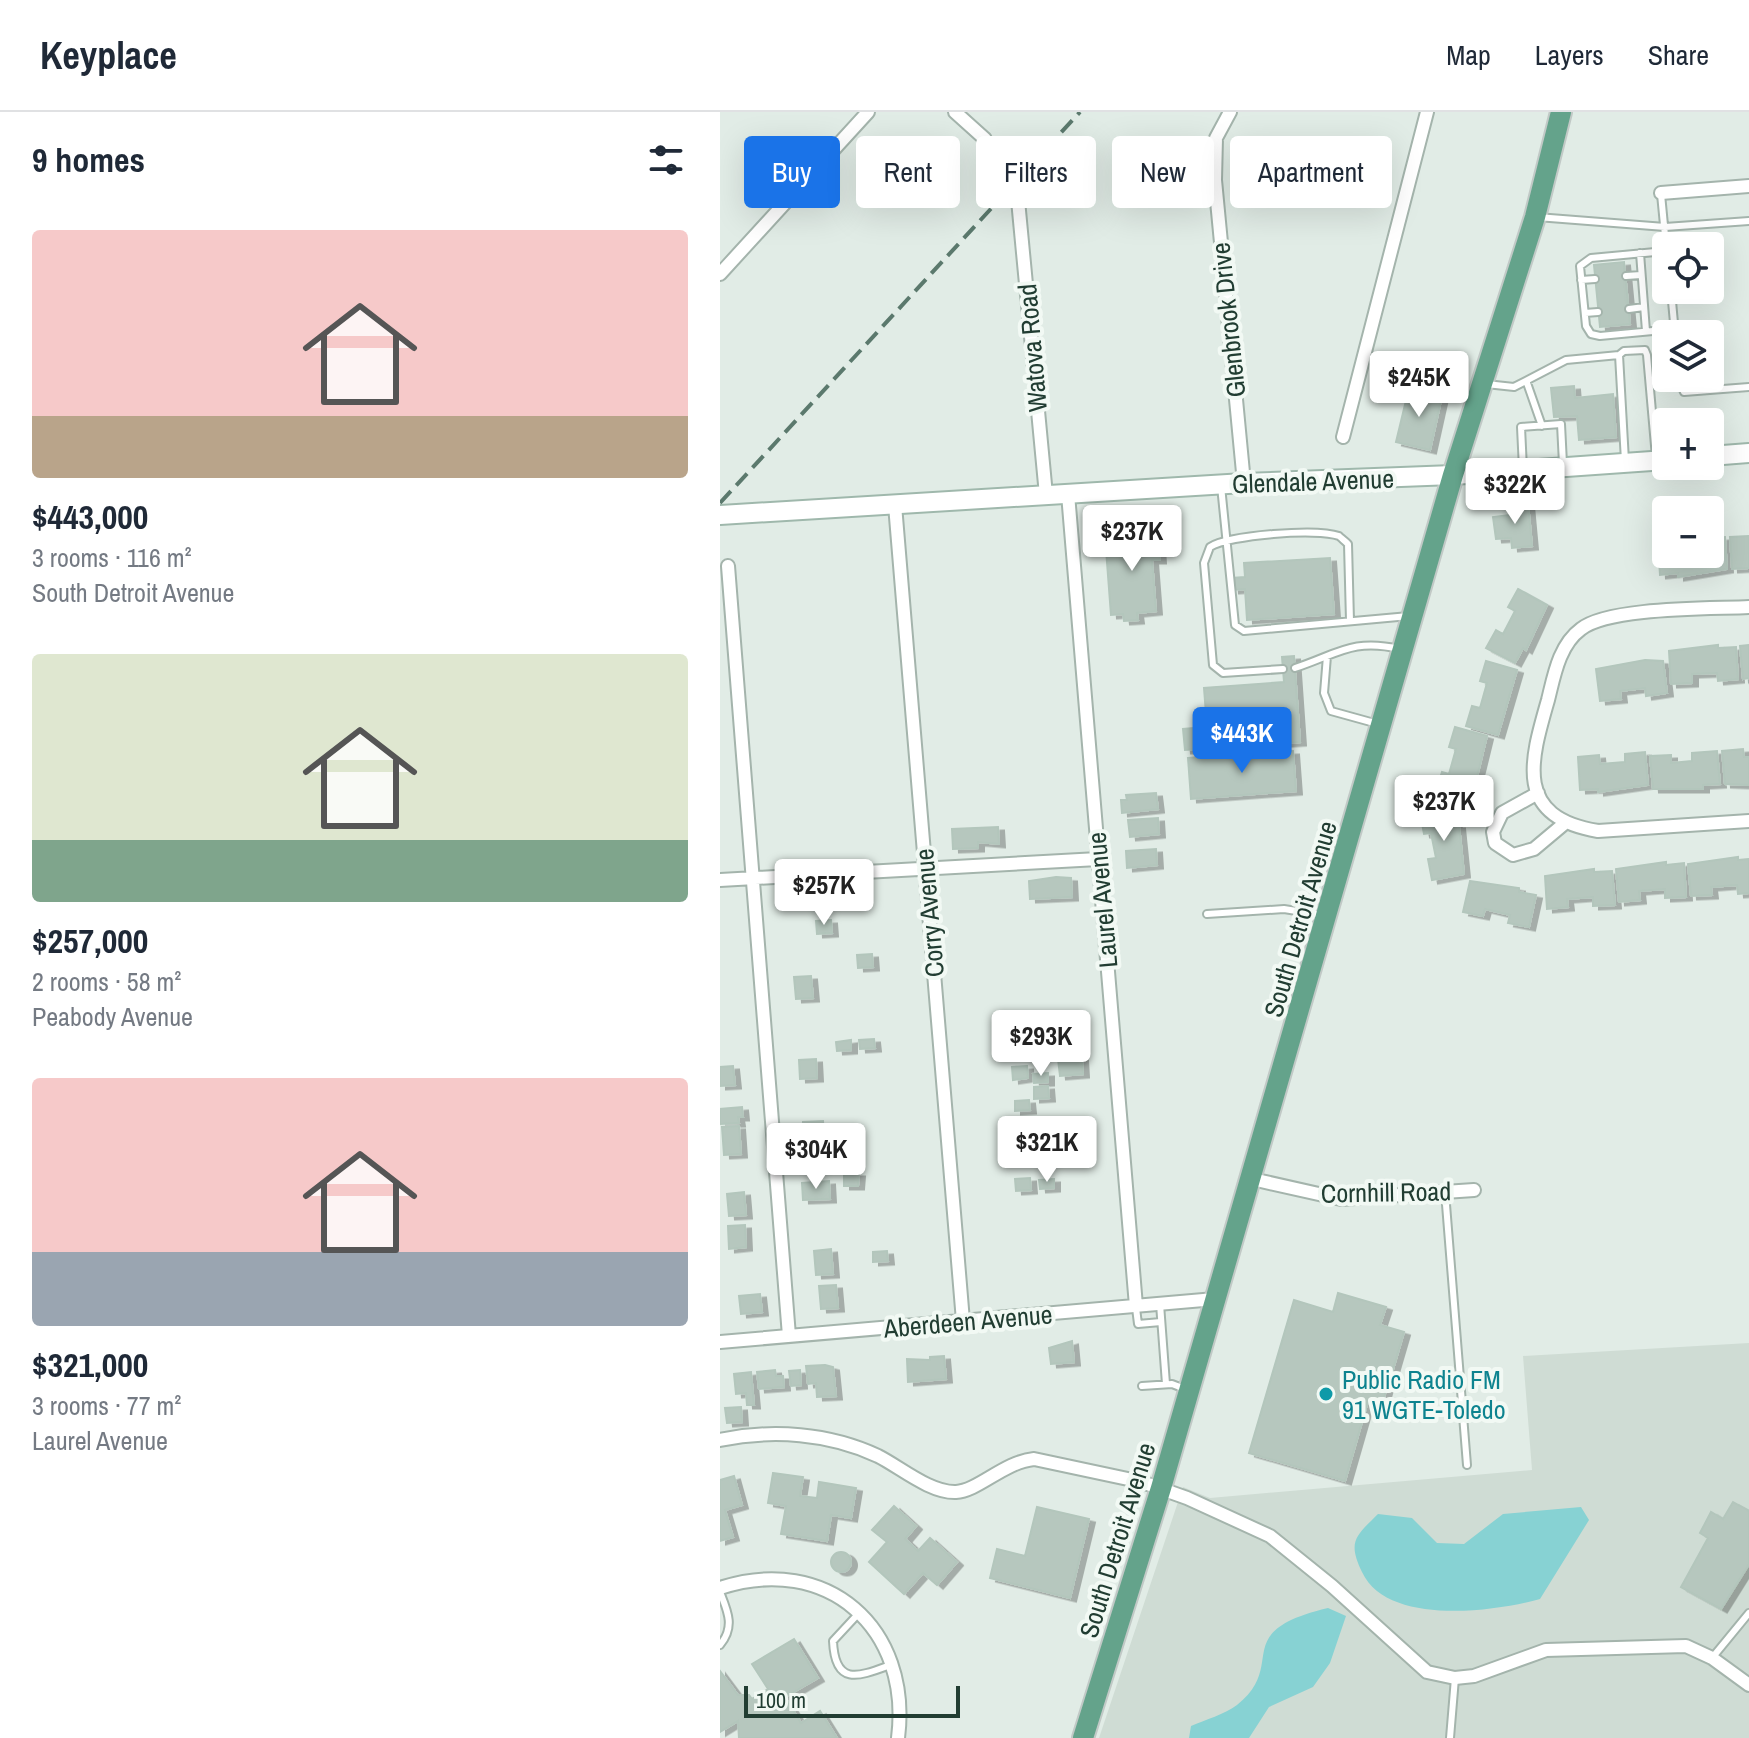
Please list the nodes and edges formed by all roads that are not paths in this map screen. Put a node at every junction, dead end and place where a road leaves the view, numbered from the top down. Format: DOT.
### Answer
graph roads {
  1 [pos="868,112"];
  2 [pos="955,112"];
  3 [pos="1230,112"];
  4 [pos="1427,112"];
  5 [pos="1561,112"];
  6 [pos="982,136"];
  7 [pos="1749,186"];
  8 [pos="1661,193"];
  9 [pos="1019,208"];
  10 [pos="1535,217"];
  11 [pos="1749,221"];
  12 [pos="1665,227"];
  13 [pos="1665,232"];
  14 [pos="1652,251"];
  15 [pos="1640,253"];
  16 [pos="720,274"];
  17 [pos="1641,275"];
  18 [pos="1626,276"];
  19 [pos="1595,279"];
  20 [pos="1581,280"];
  21 [pos="1644,307"];
  22 [pos="1629,309"];
  23 [pos="1598,312"];
  24 [pos="1585,313"];
  25 [pos="1646,331"];
  26 [pos="1652,331"];
  27 [pos="1619,355"];
  28 [pos="1481,383"];
  29 [pos="1527,383"];
  30 [pos="1749,387"];
  31 [pos="1724,389"];
  32 [pos="1654,408"];
  33 [pos="1542,426"];
  34 [pos="1343,437"];
  35 [pos="1749,453"];
  36 [pos="1724,455"];
  37 [pos="1652,460"];
  38 [pos="1625,462"];
  39 [pos="1563,467"];
  40 [pos="1523,470"];
  41 [pos="1453,475"];
  42 [pos="1244,483"];
  43 [pos="1221,484"];
  44 [pos="1068,494"];
  45 [pos="1046,495"];
  46 [pos="895,505"];
  47 [pos="720,515"];
  48 [pos="1225,539"];
  49 [pos="728,566"];
  50 [pos="1749,607"];
  51 [pos="1413,615"];
  52 [pos="1350,621"];
  53 [pos="1403,650"];
  54 [pos="1327,656"];
  55 [pos="1295,668"];
  56 [pos="1283,669"];
  57 [pos="1382,725"];
  58 [pos="1538,793"];
  59 [pos="1749,821"];
  60 [pos="1565,823"];
  61 [pos="1098,859"];
  62 [pos="926,868"];
  63 [pos="752,878"];
  64 [pos="720,880"];
  65 [pos="1207,914"];
  66 [pos="1329,916"];
  67 [pos="1252,1179"];
  68 [pos="1474,1190"];
  69 [pos="1445,1192"];
  70 [pos="1215,1299"];
  71 [pos="1160,1304"];
  72 [pos="1136,1306"];
  73 [pos="963,1321"];
  74 [pos="1161,1322"];
  75 [pos="789,1336"];
  76 [pos="720,1342"];
  77 [pos="1166,1384"];
  78 [pos="1142,1386"];
  79 [pos="1189,1390"];
  80 [pos="720,1440"];
  81 [pos="1467,1465"];
  82 [pos="1161,1488"];
  83 [pos="720,1590"];
  84 [pos="860,1613"];
  85 [pos="1749,1613"];
  86 [pos="720,1645"];
  87 [pos="1712,1658"];
  88 [pos="893,1664"];
  89 [pos="1455,1678"];
  90 [pos="1748,1683"];
  91 [pos="898,1738"];
  92 [pos="1083,1738"];
  93 [pos="1450,1738"];
  1 -- 16 [label="street"];
  2 -- 6 [label="street"];
  3 -- 42 [label="street, Glenbrook Drive"];
  4 -- 34 [label="street"];
  5 -- 10 [label="main road, South Detroit Avenue"];
  7 -- 8 [label="street"];
  8 -- 12 [label="lane"];
  9 -- 45 [label="street, Watova Road"];
  10 -- 12 [label="lane"];
  10 -- 28 [label="main road, South Detroit Avenue"];
  11 -- 12 [label="lane"];
  12 -- 13 [label="lane"];
  14 -- 15 [label="lane"];
  15 -- 17 [label="lane"];
  15 -- 20 [label="lane"];
  17 -- 18 [label="lane"];
  17 -- 21 [label="lane"];
  19 -- 20 [label="lane"];
  20 -- 24 [label="lane"];
  21 -- 22 [label="lane"];
  21 -- 25 [label="lane"];
  23 -- 24 [label="lane"];
  24 -- 25 [label="lane"];
  25 -- 26 [label="lane"];
  27 -- 29 [label="lane"];
  27 -- 32 [label="lane"];
  27 -- 38 [label="lane"];
  28 -- 29 [label="lane"];
  28 -- 41 [label="main road, South Detroit Avenue"];
  29 -- 33 [label="lane"];
  30 -- 31 [label="lane"];
  33 -- 39 [label="lane"];
  33 -- 40 [label="lane"];
  35 -- 36 [label="main road"];
  37 -- 38 [label="main road, Glendale Avenue"];
  38 -- 39 [label="main road, Glendale Avenue"];
  39 -- 40 [label="main road, Glendale Avenue"];
  40 -- 41 [label="main road, Glendale Avenue"];
  41 -- 42 [label="main road, Glendale Avenue"];
  41 -- 51 [label="main road, South Detroit Avenue"];
  42 -- 43 [label="main road, Glendale Avenue"];
  43 -- 44 [label="main road, Glendale Avenue"];
  43 -- 48 [label="lane"];
  44 -- 45 [label="main road, Glendale Avenue"];
  44 -- 61 [label="street, Laurel Avenue"];
  45 -- 46 [label="main road, Glendale Avenue"];
  46 -- 47 [label="main road, Glendale Avenue"];
  46 -- 62 [label="street, Corry Avenue"];
  48 -- 52 [label="lane"];
  48 -- 52 [label="lane"];
  48 -- 56 [label="lane"];
  49 -- 63 [label="street"];
  50 -- 58 [label="street"];
  51 -- 52 [label="lane"];
  51 -- 53 [label="main road, South Detroit Avenue"];
  53 -- 54 [label="lane"];
  53 -- 57 [label="main road, South Detroit Avenue"];
  54 -- 55 [label="lane"];
  54 -- 57 [label="lane"];
  57 -- 66 [label="main road, South Detroit Avenue"];
  58 -- 60 [label="street"];
  58 -- 60 [label="street"];
  59 -- 60 [label="street"];
  61 -- 62 [label="street"];
  61 -- 72 [label="street, Laurel Avenue"];
  62 -- 63 [label="street"];
  62 -- 73 [label="street, Corry Avenue"];
  63 -- 64 [label="street"];
  63 -- 75 [label="street"];
  65 -- 66 [label="lane"];
  66 -- 67 [label="main road, South Detroit Avenue"];
  67 -- 69 [label="street, Cornhill Road"];
  67 -- 70 [label="main road, South Detroit Avenue"];
  68 -- 69 [label="street, Cornhill Road"];
  69 -- 81 [label="lane"];
  70 -- 71 [label="street, Aberdeen Avenue"];
  70 -- 79 [label="main road, South Detroit Avenue"];
  71 -- 72 [label="street, Aberdeen Avenue"];
  71 -- 74 [label="lane"];
  72 -- 73 [label="street, Aberdeen Avenue"];
  72 -- 74 [label="lane"];
  73 -- 75 [label="street, Aberdeen Avenue"];
  74 -- 77 [label="lane"];
  75 -- 76 [label="street, Aberdeen Avenue"];
  77 -- 78 [label="lane"];
  77 -- 79 [label="lane"];
  79 -- 82 [label="main road, South Detroit Avenue"];
  80 -- 82 [label="street"];
  82 -- 89 [label="street"];
  82 -- 92 [label="main road, South Detroit Avenue"];
  83 -- 84 [label="street"];
  83 -- 86 [label="lane"];
  84 -- 88 [label="street"];
  84 -- 88 [label="lane"];
  85 -- 87 [label="lane"];
  87 -- 89 [label="street"];
  87 -- 90 [label="street"];
  88 -- 91 [label="street"];
  89 -- 93 [label="lane"];
}
